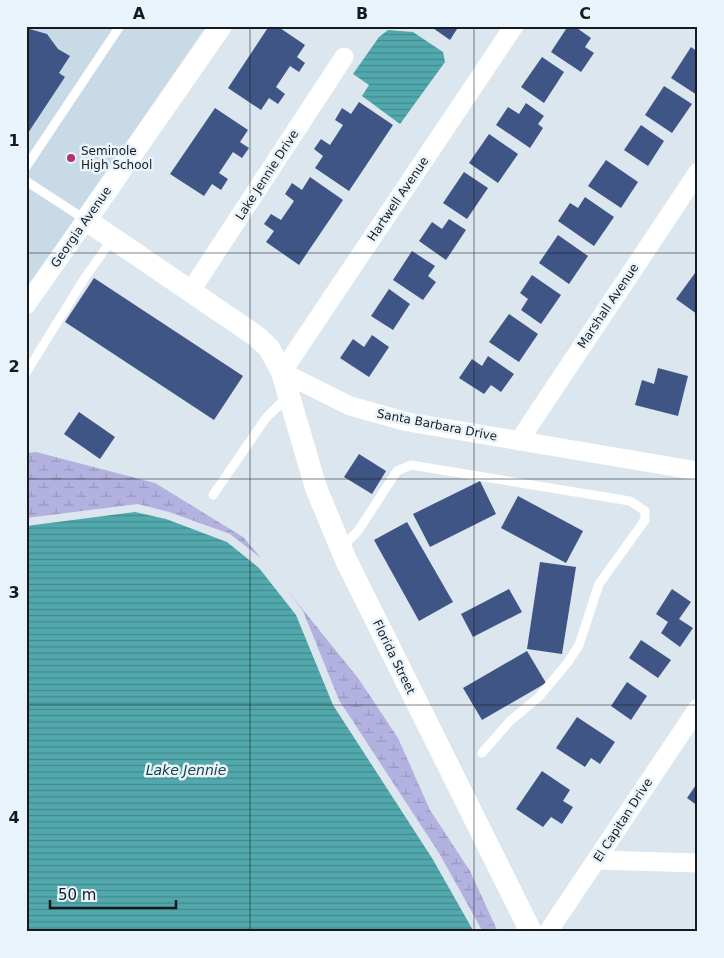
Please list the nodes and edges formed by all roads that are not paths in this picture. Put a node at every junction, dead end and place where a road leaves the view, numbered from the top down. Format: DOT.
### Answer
graph roads {
  1 [pos="120,26"];
  2 [pos="221,26"];
  3 [pos="514,26"];
  4 [pos="344,58"];
  5 [pos="26,166"];
  6 [pos="698,172"];
  7 [pos="26,181"];
  8 [pos="86,220"];
  9 [pos="113,238"];
  10 [pos="190,292"];
  11 [pos="29,294"];
  12 [pos="282,372"];
  13 [pos="26,373"];
  14 [pos="289,395"];
  15 [pos="519,441"];
  16 [pos="698,471"];
  17 [pos="213,495"];
  18 [pos="341,548"];
  19 [pos="698,708"];
  20 [pos="482,753"];
  21 [pos="597,860"];
  22 [pos="698,862"];
  23 [pos="531,932"];
  24 [pos="548,932"];
  1 -- 5 [label="lane"];
  2 -- 8 [label="street, Georgia Avenue"];
  3 -- 12 [label="street, Hartwell Avenue"];
  4 -- 10 [label="street, Lake Jennie Drive"];
  6 -- 15 [label="street, Marshall Avenue"];
  7 -- 8 [label="lane"];
  8 -- 9 [label="street"];
  8 -- 11 [label="street, Georgia Avenue"];
  9 -- 10 [label="street"];
  9 -- 13 [label="lane"];
  10 -- 12 [label="street"];
  12 -- 14 [label="street, Florida Street"];
  12 -- 15 [label="street, Santa Barbara Drive"];
  14 -- 17 [label="lane"];
  14 -- 18 [label="street, Florida Street"];
  15 -- 16 [label="street, Santa Barbara Drive"];
  18 -- 20 [label="lane"];
  18 -- 23 [label="street, Florida Street"];
  19 -- 21 [label="street, El Capitan Drive"];
  21 -- 22 [label="street"];
  21 -- 24 [label="street, El Capitan Drive"];
}
